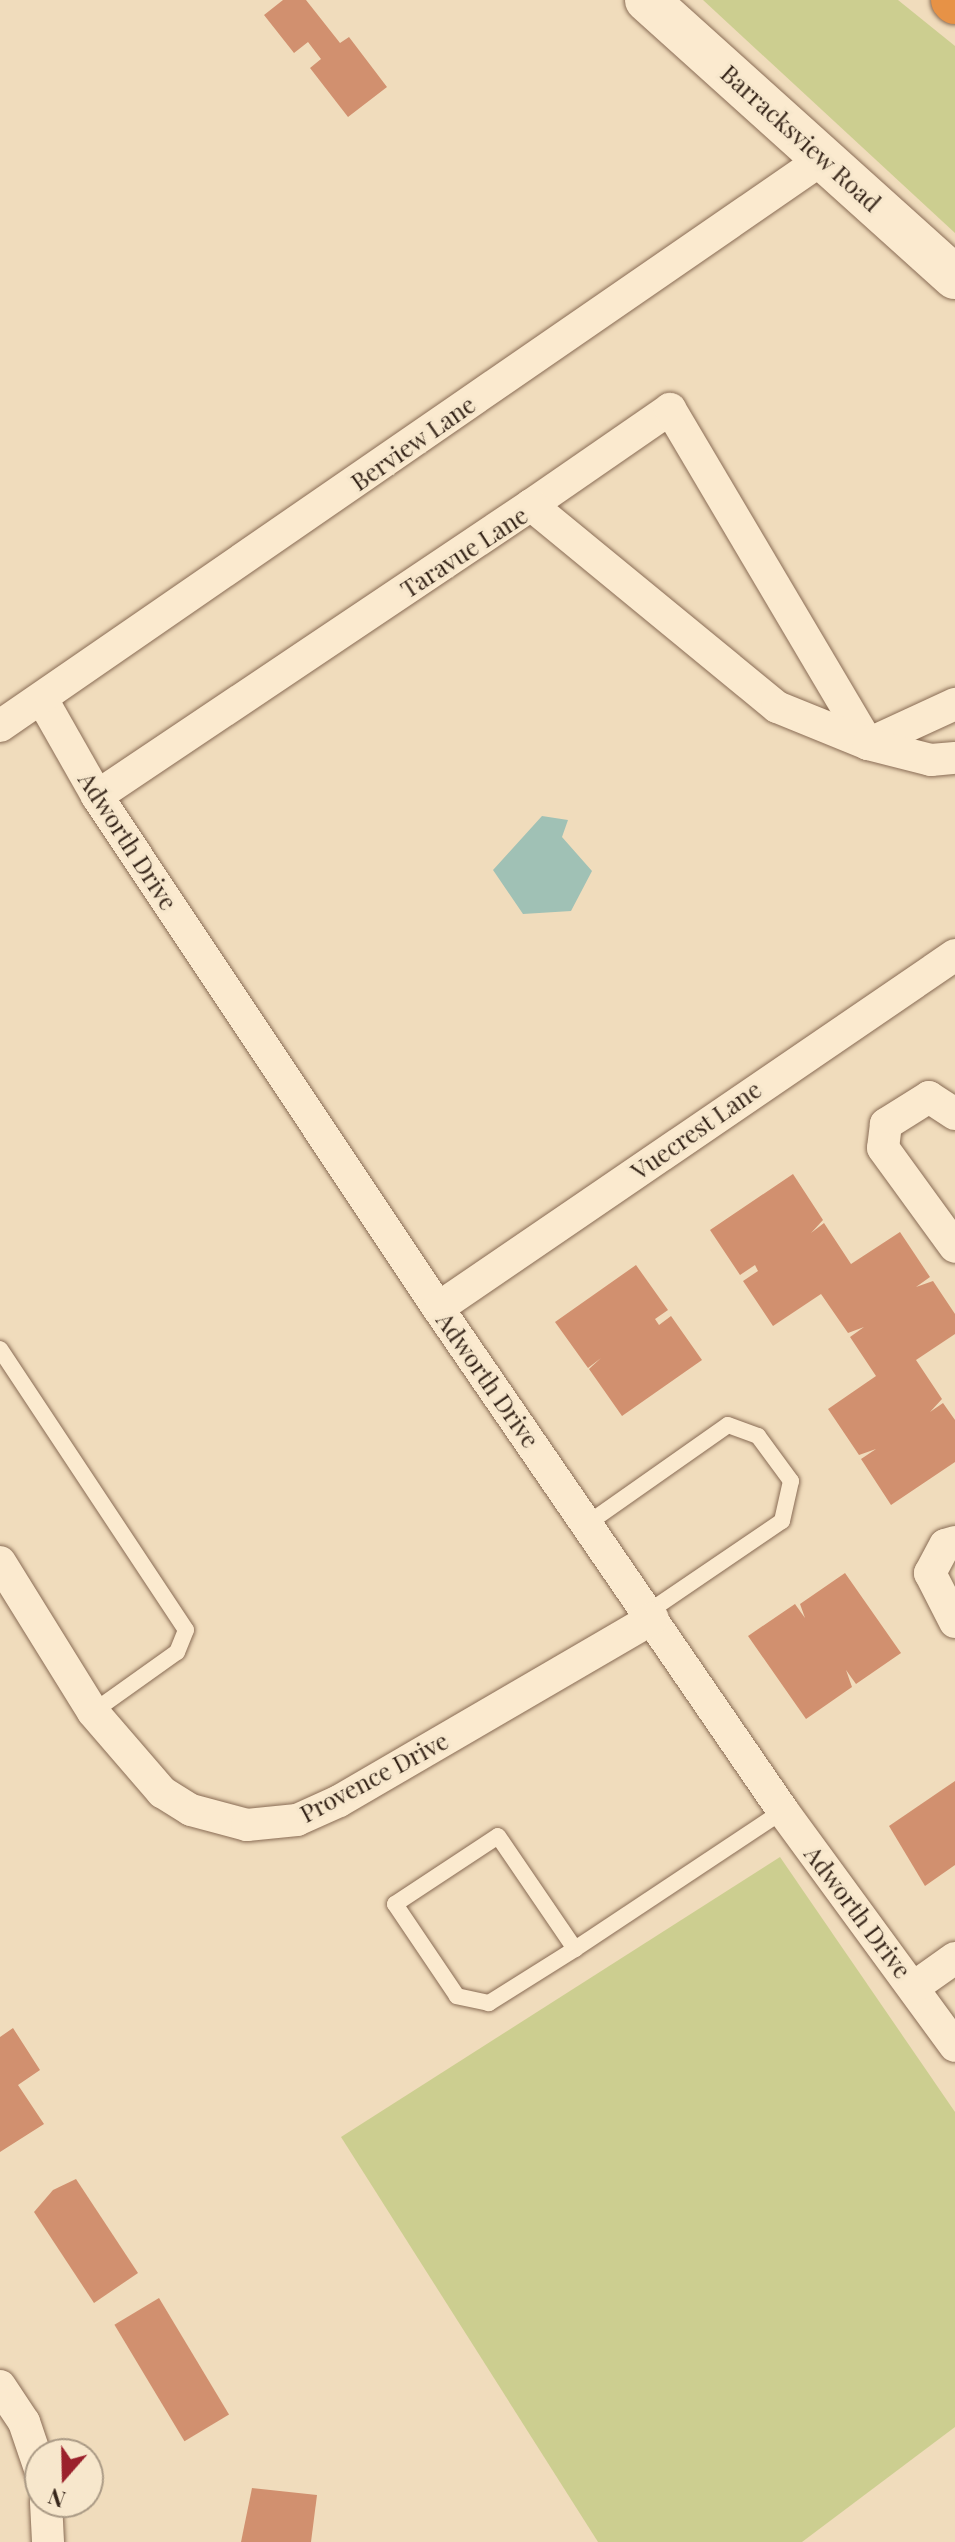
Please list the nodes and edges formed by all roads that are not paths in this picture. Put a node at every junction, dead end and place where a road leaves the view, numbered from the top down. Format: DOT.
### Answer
graph roads {
  1 [pos="647,0"];
  2 [pos="824,158"];
  3 [pos="955,277"];
  4 [pos="531,505"];
  5 [pos="42,699"];
  6 [pos="955,704"];
  7 [pos="0,726"];
  8 [pos="868,744"];
  9 [pos="955,758"];
  10 [pos="97,796"];
  11 [pos="955,955"];
  12 [pos="955,1114"];
  13 [pos="955,1247"];
  14 [pos="438,1308"];
  15 [pos="0,1349"];
  16 [pos="587,1524"];
  17 [pos="955,1542"];
  18 [pos="0,1562"];
  19 [pos="651,1615"];
  20 [pos="955,1622"];
  21 [pos="93,1712"];
  22 [pos="783,1811"];
  23 [pos="575,1949"];
  24 [pos="955,1958"];
  25 [pos="914,1987"];
  26 [pos="955,2046"];
  27 [pos="0,2386"];
  28 [pos="29,2438"];
  29 [pos="47,2518"];
  30 [pos="48,2542"];
  1 -- 2 [label="street, Barracksview Road"];
  2 -- 3 [label="street, Barracksview Road"];
  2 -- 5 [label="street, Berview Lane"];
  4 -- 8 [label="street, Taravue Lane"];
  4 -- 8 [label="street"];
  4 -- 10 [label="street, Taravue Lane"];
  5 -- 7 [label="street, Berview Lane"];
  5 -- 10 [label="street, Adworth Drive"];
  6 -- 8 [label="street"];
  8 -- 9 [label="street, Taravue Lane"];
  10 -- 14 [label="street, Adworth Drive"];
  11 -- 14 [label="street, Vuecrest Lane"];
  12 -- 13 [label="street"];
  14 -- 16 [label="street, Adworth Drive"];
  15 -- 21 [label="lane"];
  16 -- 19 [label="street, Adworth Drive"];
  16 -- 19 [label="lane"];
  17 -- 20 [label="street"];
  18 -- 21 [label="street, Provence Drive"];
  19 -- 21 [label="street, Provence Drive"];
  19 -- 22 [label="street, Adworth Drive"];
  22 -- 23 [label="lane"];
  22 -- 25 [label="street, Adworth Drive"];
  23 -- 23 [label="lane"];
  24 -- 25 [label="street"];
  25 -- 26 [label="street, Adworth Drive"];
  27 -- 28 [label="street"];
  29 -- 30 [label="street"];
}
